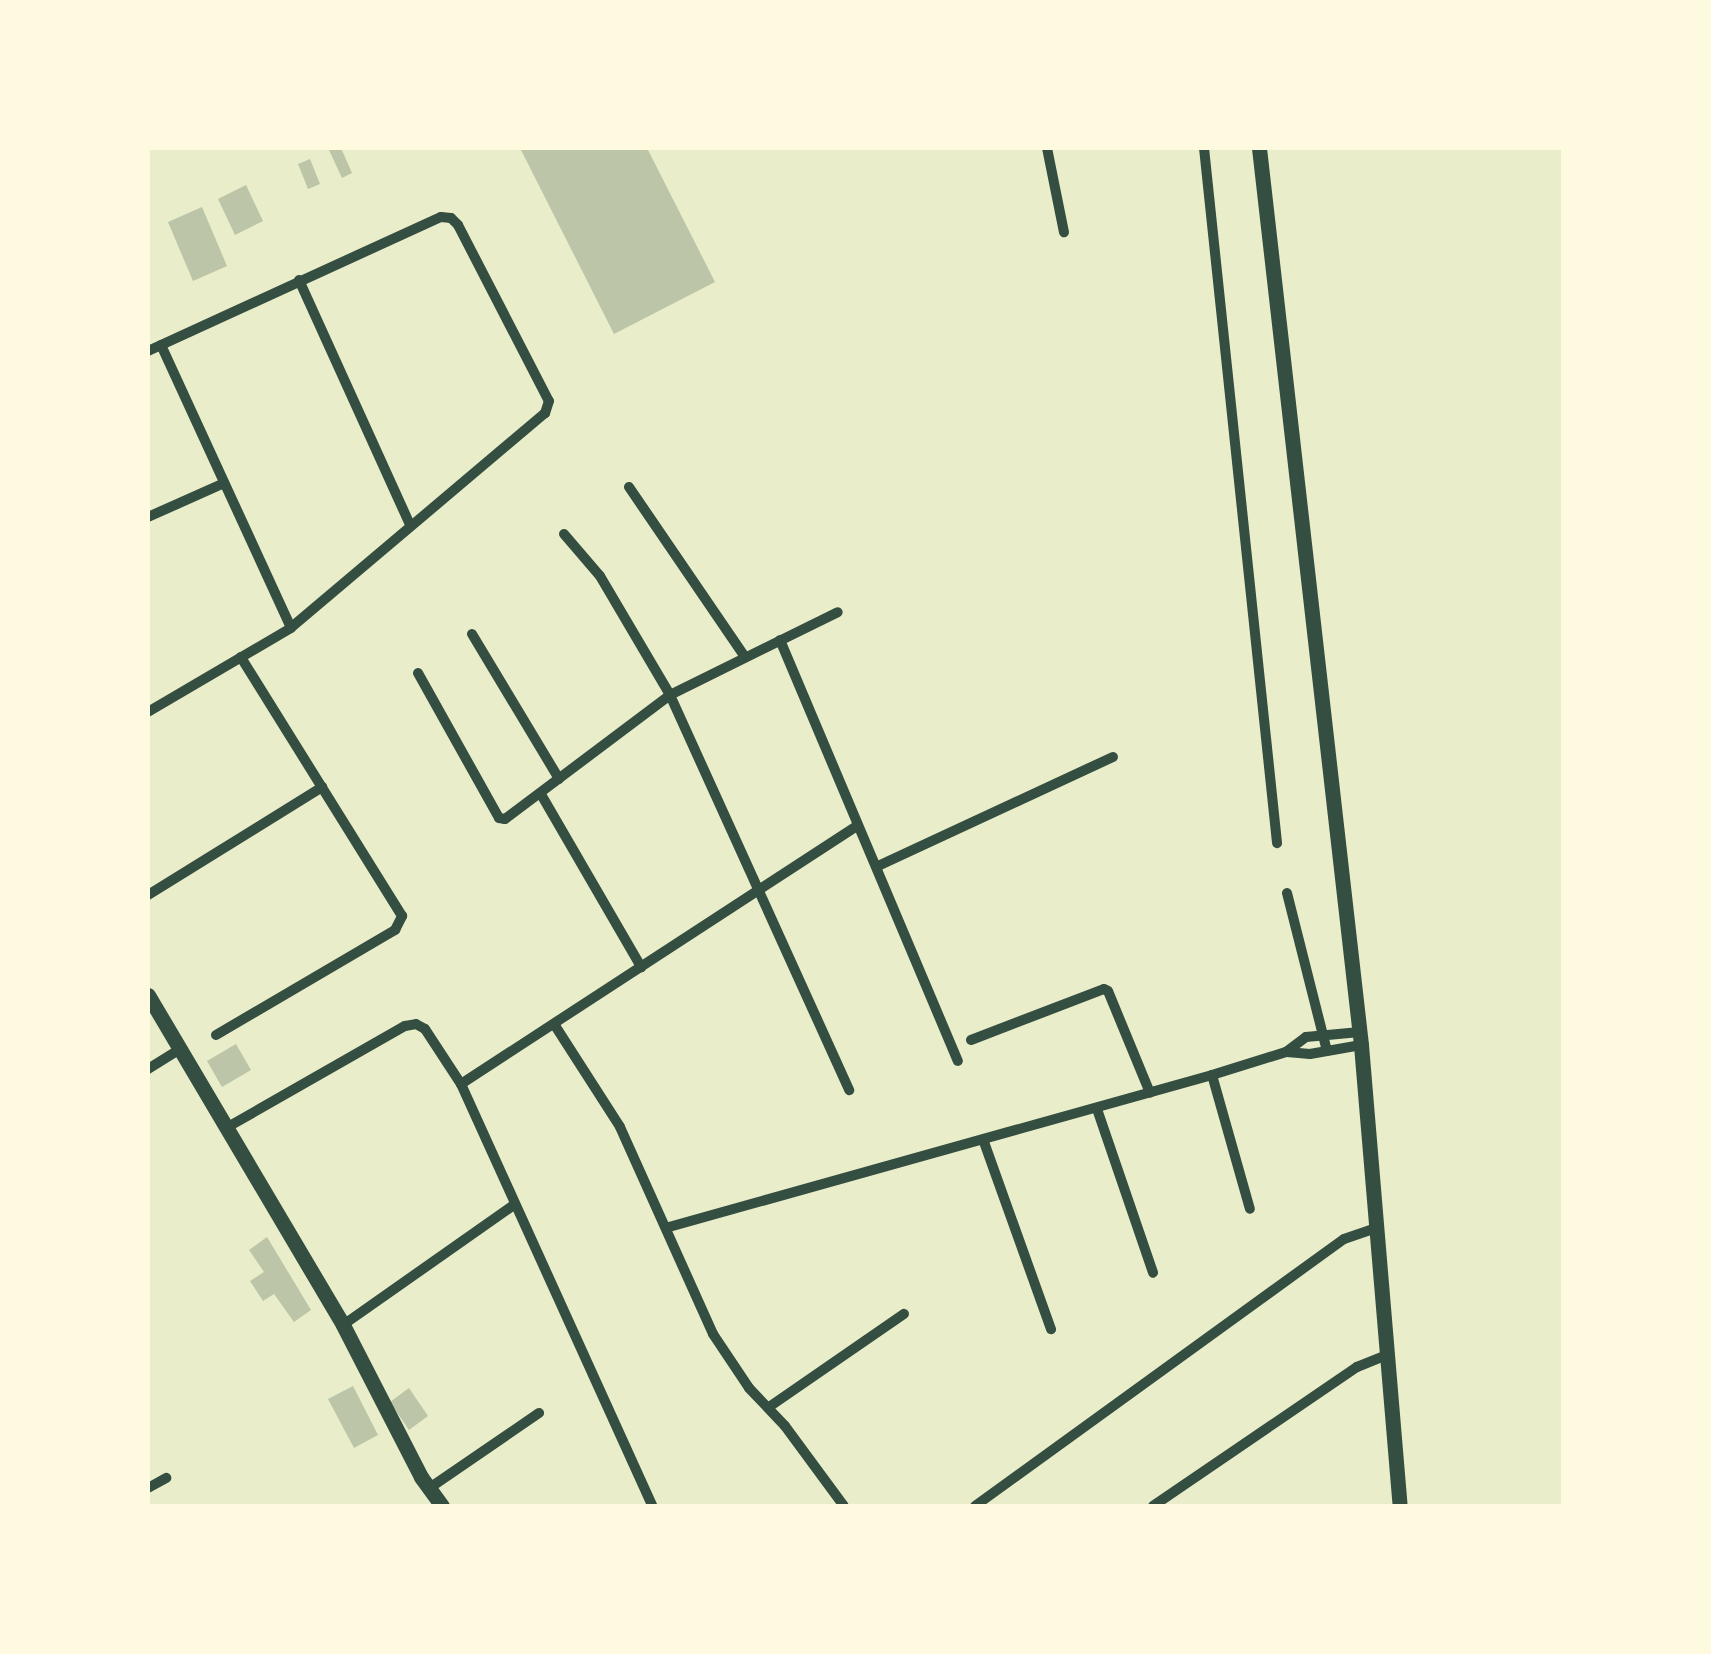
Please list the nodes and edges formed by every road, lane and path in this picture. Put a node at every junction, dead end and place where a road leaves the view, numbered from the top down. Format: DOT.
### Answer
graph roads {
  1 [pos="1047,148"];
  2 [pos="1204,148"];
  3 [pos="1258,148"];
  4 [pos="1064,232"];
  5 [pos="299,280"];
  6 [pos="161,345"];
  7 [pos="148,351"];
  8 [pos="222,484"];
  9 [pos="629,487"];
  10 [pos="148,517"];
  11 [pos="410,525"];
  12 [pos="564,534"];
  13 [pos="838,612"];
  14 [pos="292,628"];
  15 [pos="472,634"];
  16 [pos="780,640"];
  17 [pos="241,658"];
  18 [pos="744,658"];
  19 [pos="418,672"];
  20 [pos="670,695"];
  21 [pos="148,712"];
  22 [pos="1112,757"];
  23 [pos="559,779"];
  24 [pos="322,788"];
  25 [pos="542,796"];
  26 [pos="857,826"];
  27 [pos="1276,842"];
  28 [pos="878,866"];
  29 [pos="759,890"];
  30 [pos="1286,893"];
  31 [pos="148,895"];
  32 [pos="642,967"];
  33 [pos="148,996"];
  34 [pos="554,1024"];
  35 [pos="216,1035"];
  36 [pos="1323,1035"];
  37 [pos="1360,1039"];
  38 [pos="970,1040"];
  39 [pos="178,1050"];
  40 [pos="1327,1051"];
  41 [pos="1286,1052"];
  42 [pos="958,1061"];
  43 [pos="148,1069"];
  44 [pos="1212,1075"];
  45 [pos="461,1084"];
  46 [pos="849,1090"];
  47 [pos="1150,1093"];
  48 [pos="1097,1110"];
  49 [pos="226,1128"];
  50 [pos="984,1142"];
  51 [pos="514,1205"];
  52 [pos="1250,1209"];
  53 [pos="669,1227"];
  54 [pos="1378,1228"];
  55 [pos="1153,1273"];
  56 [pos="904,1314"];
  57 [pos="343,1326"];
  58 [pos="1051,1329"];
  59 [pos="1389,1354"];
  60 [pos="770,1407"];
  61 [pos="539,1413"];
  62 [pos="166,1478"];
  63 [pos="431,1487"];
  64 [pos="148,1488"];
  65 [pos="1174,1493"];
  66 [pos="442,1506"];
  67 [pos="652,1506"];
  68 [pos="844,1506"];
  69 [pos="975,1506"];
  70 [pos="1153,1506"];
  71 [pos="1182,1506"];
  72 [pos="1400,1506"];
  1 -- 4 [label="street"];
  2 -- 27 [label="street"];
  3 -- 37 [label="street"];
  5 -- 6 [label="street"];
  5 -- 11 [label="street"];
  5 -- 11 [label="street"];
  6 -- 7 [label="street"];
  6 -- 8 [label="street"];
  8 -- 10 [label="street"];
  8 -- 14 [label="street"];
  9 -- 18 [label="street"];
  11 -- 14 [label="street"];
  12 -- 20 [label="street"];
  13 -- 16 [label="street"];
  14 -- 17 [label="street"];
  15 -- 23 [label="street"];
  16 -- 18 [label="street"];
  16 -- 26 [label="street"];
  17 -- 21 [label="street"];
  17 -- 24 [label="street"];
  18 -- 20 [label="street"];
  19 -- 25 [label="street"];
  20 -- 23 [label="street"];
  20 -- 29 [label="street"];
  22 -- 28 [label="street"];
  23 -- 25 [label="street"];
  24 -- 31 [label="street"];
  24 -- 35 [label="street"];
  25 -- 32 [label="street"];
  26 -- 28 [label="street"];
  26 -- 29 [label="street"];
  28 -- 42 [label="street"];
  29 -- 32 [label="street"];
  29 -- 46 [label="street"];
  30 -- 36 [label="street"];
  32 -- 34 [label="street"];
  33 -- 39 [label="street"];
  34 -- 45 [label="street"];
  34 -- 53 [label="street"];
  36 -- 37 [label="street"];
  36 -- 40 [label="street"];
  36 -- 41 [label="street"];
  37 -- 40 [label="street"];
  37 -- 54 [label="street"];
  38 -- 47 [label="street"];
  39 -- 43 [label="street"];
  39 -- 49 [label="street"];
  40 -- 41 [label="street"];
  41 -- 44 [label="street"];
  44 -- 47 [label="street"];
  44 -- 52 [label="street"];
  45 -- 49 [label="street"];
  45 -- 51 [label="street"];
  47 -- 48 [label="street"];
  48 -- 50 [label="street"];
  48 -- 55 [label="street"];
  49 -- 57 [label="street"];
  50 -- 53 [label="street"];
  50 -- 58 [label="street"];
  51 -- 57 [label="street"];
  51 -- 67 [label="street"];
  53 -- 60 [label="street"];
  54 -- 59 [label="street"];
  54 -- 69 [label="street"];
  56 -- 60 [label="street"];
  57 -- 63 [label="street"];
  59 -- 65 [label="street"];
  59 -- 72 [label="street"];
  60 -- 68 [label="street"];
  61 -- 63 [label="street"];
  62 -- 64 [label="street"];
  63 -- 66 [label="street"];
  65 -- 70 [label="street"];
  65 -- 71 [label="street"];
}
